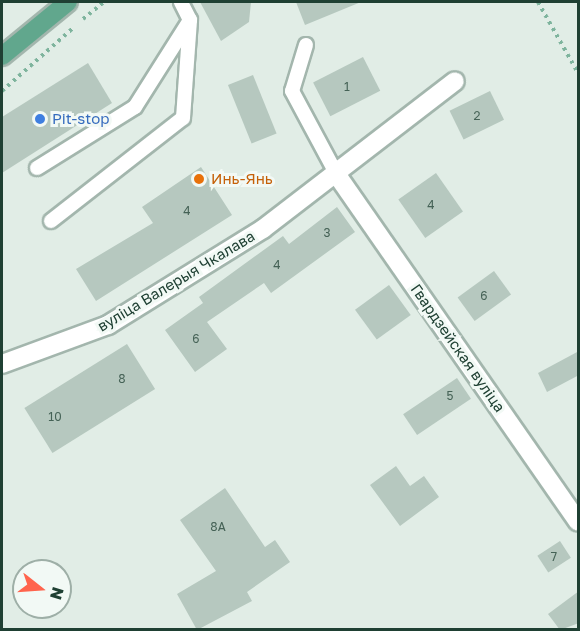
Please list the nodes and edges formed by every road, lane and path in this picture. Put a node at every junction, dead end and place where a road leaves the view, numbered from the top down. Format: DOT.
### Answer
graph roads {
  1 [pos="68,2"];
  2 [pos="104,2"];
  3 [pos="181,2"];
  4 [pos="538,2"];
  5 [pos="190,20"];
  6 [pos="306,45"];
  7 [pos="2,55"];
  8 [pos="579,74"];
  9 [pos="455,81"];
  10 [pos="2,91"];
  11 [pos="37,168"];
  12 [pos="337,175"];
  13 [pos="51,221"];
  14 [pos="2,364"];
  15 [pos="579,522"];
  1 -- 7 [label="main road"];
  2 -- 10 [label="path"];
  3 -- 5 [label="lane"];
  4 -- 8 [label="path"];
  5 -- 11 [label="lane"];
  5 -- 13 [label="lane"];
  6 -- 12 [label="lane"];
  9 -- 12 [label="street, вуліца Валерыя Чкалава"];
  12 -- 14 [label="street, вуліца Валерыя Чкалава"];
  12 -- 15 [label="street, Гвардзейская вуліца"];
}
